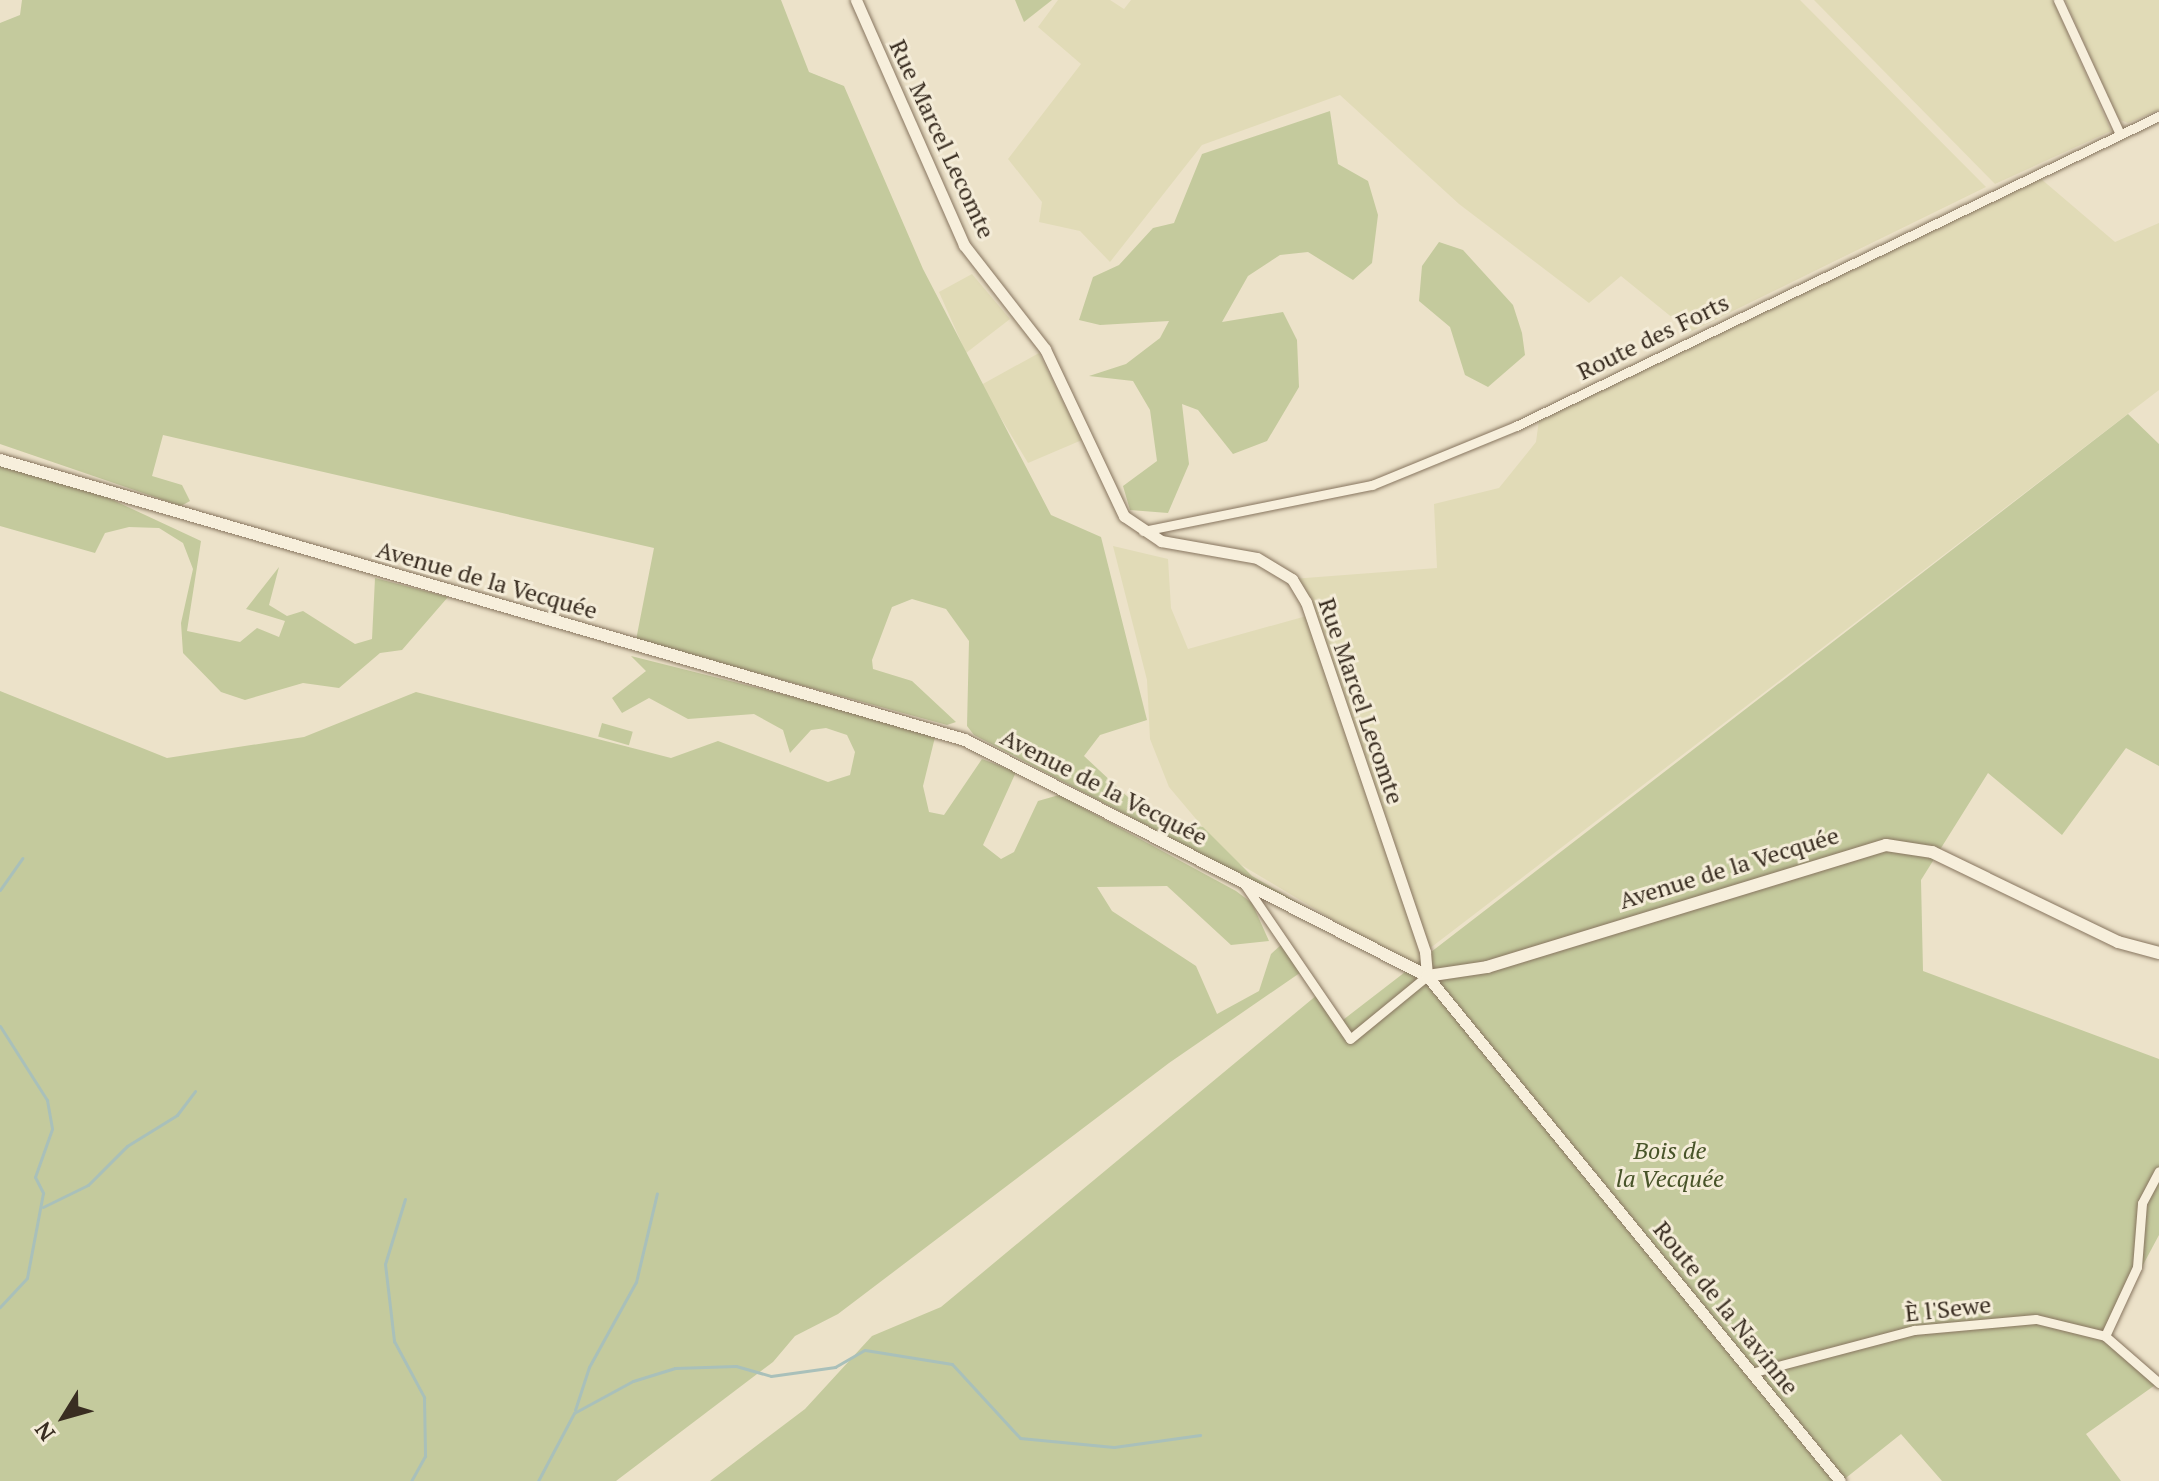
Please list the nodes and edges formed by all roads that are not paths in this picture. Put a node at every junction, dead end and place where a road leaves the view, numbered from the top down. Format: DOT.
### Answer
graph roads {
  1 [pos="856,0"];
  2 [pos="2058,0"];
  3 [pos="2159,116"];
  4 [pos="2120,134"];
  5 [pos="0,460"];
  6 [pos="1143,531"];
  7 [pos="1245,885"];
  8 [pos="2159,953"];
  9 [pos="1427,976"];
  10 [pos="2159,1171"];
  11 [pos="2105,1336"];
  12 [pos="1751,1373"];
  13 [pos="2159,1383"];
  14 [pos="1840,1481"];
  1 -- 6 [label="street, Rue Marcel Lecomte"];
  2 -- 4 [label="street"];
  3 -- 4 [label="street, Route des Forts"];
  4 -- 6 [label="street, Route des Forts"];
  5 -- 7 [label="main road, Avenue de la Vecquée"];
  6 -- 9 [label="street, Rue Marcel Lecomte"];
  7 -- 9 [label="main road, Avenue de la Vecquée"];
  7 -- 9 [label="street"];
  8 -- 9 [label="main road, Avenue de la Vecquée"];
  9 -- 12 [label="street, Route de la Navinne"];
  10 -- 11 [label="street"];
  11 -- 12 [label="street, È l'Sewe"];
  11 -- 13 [label="street"];
  12 -- 14 [label="street, Route de la Navinne"];
}
